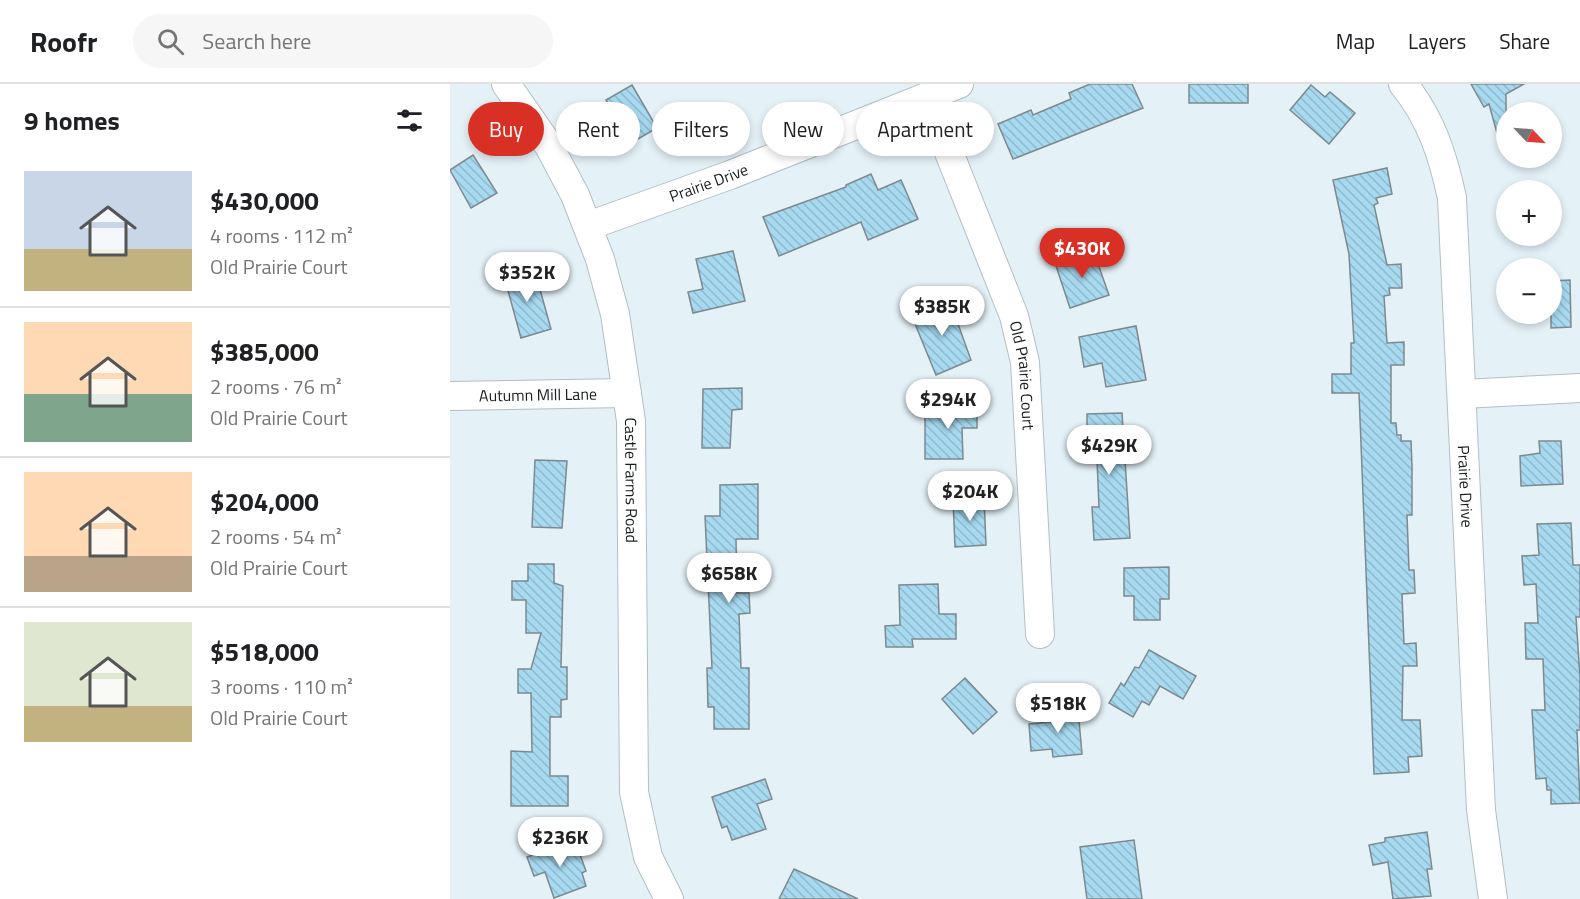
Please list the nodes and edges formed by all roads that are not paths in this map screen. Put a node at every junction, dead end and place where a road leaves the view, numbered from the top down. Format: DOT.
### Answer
graph roads {
  1 [pos="506,84"];
  2 [pos="959,84"];
  3 [pos="1403,84"];
  4 [pos="927,97"];
  5 [pos="588,226"];
  6 [pos="1580,388"];
  7 [pos="627,393"];
  8 [pos="1463,394"];
  9 [pos="450,396"];
  10 [pos="1040,634"];
  11 [pos="669,899"];
  12 [pos="1493,899"];
  1 -- 5 [label="street, Castle Farms Road"];
  2 -- 4 [label="street, Prairie Drive"];
  3 -- 8 [label="street, Prairie Drive"];
  4 -- 5 [label="street, Prairie Drive"];
  4 -- 10 [label="street, Old Prairie Court"];
  5 -- 7 [label="street, Castle Farms Road"];
  6 -- 8 [label="street"];
  7 -- 9 [label="street, Autumn Mill Lane"];
  7 -- 11 [label="street, Castle Farms Road"];
  8 -- 12 [label="street, Prairie Drive"];
}
